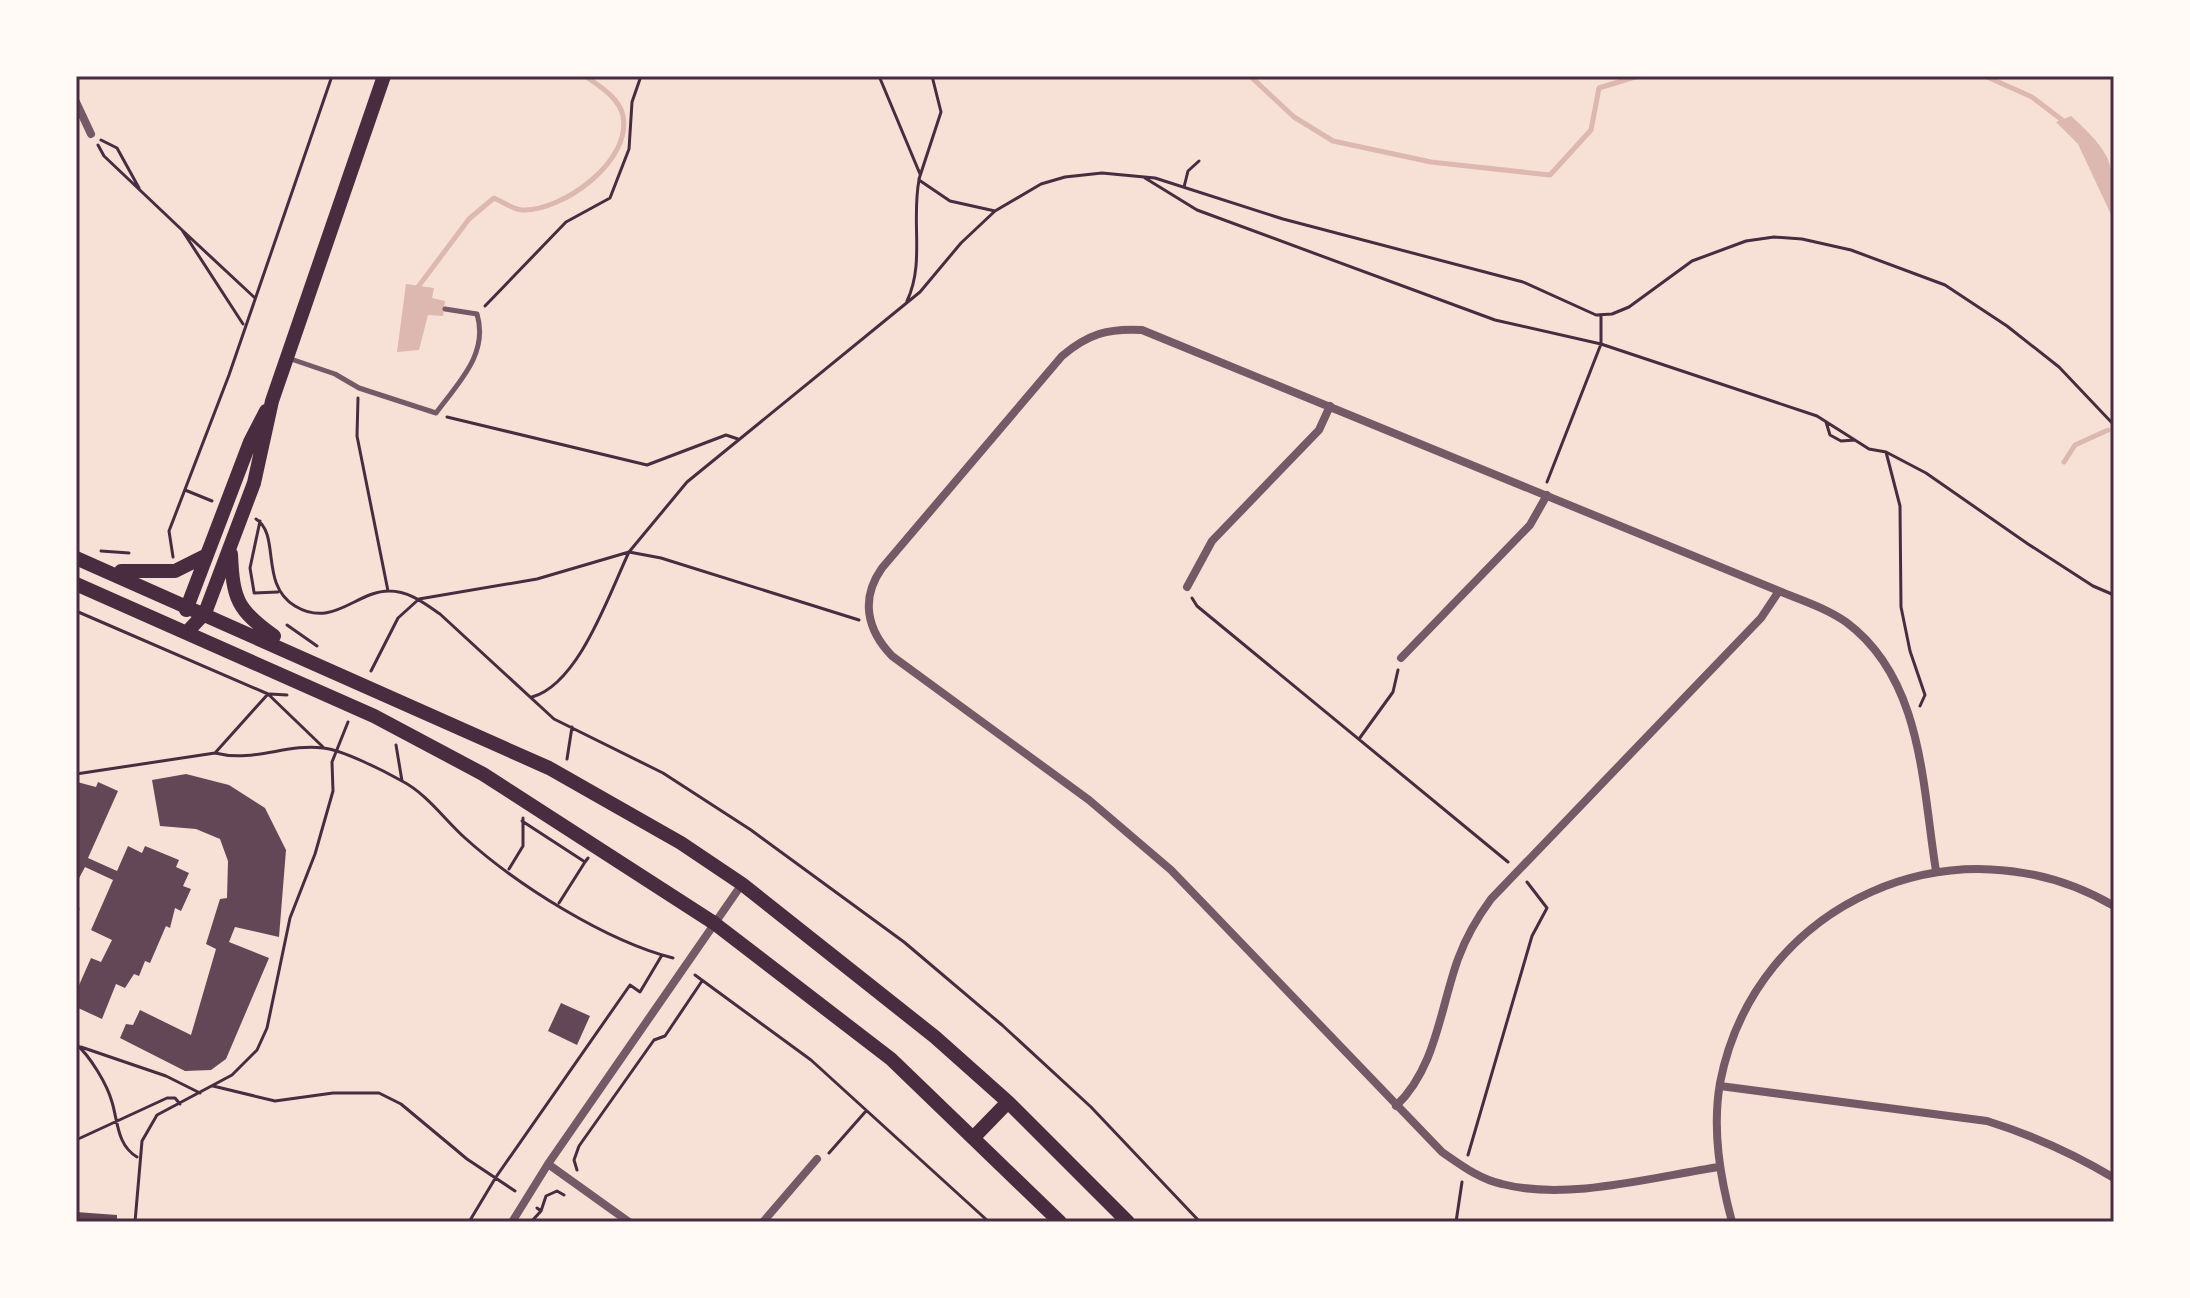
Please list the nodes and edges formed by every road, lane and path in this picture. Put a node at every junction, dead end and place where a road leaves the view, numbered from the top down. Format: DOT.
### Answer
graph roads {
  1 [pos="332,76"];
  2 [pos="384,76"];
  3 [pos="641,76"];
  4 [pos="879,76"];
  5 [pos="932,76"];
  6 [pos="76,102"];
  7 [pos="91,134"];
  8 [pos="1199,161"];
  9 [pos="1142,176"];
  10 [pos="920,177"];
  11 [pos="1184,187"];
  12 [pos="139,188"];
  13 [pos="995,211"];
  14 [pos="182,230"];
  15 [pos="255,298"];
  16 [pos="905,305"];
  17 [pos="445,309"];
  18 [pos="477,314"];
  19 [pos="1601,315"];
  20 [pos="245,326"];
  21 [pos="1601,344"];
  22 [pos="287,357"];
  23 [pos="359,388"];
  24 [pos="272,401"];
  25 [pos="1330,406"];
  26 [pos="436,413"];
  27 [pos="1826,422"];
  28 [pos="738,439"];
  29 [pos="1855,440"];
  30 [pos="1886,452"];
  31 [pos="1544,494"];
  32 [pos="231,546"];
  33 [pos="100,551"];
  34 [pos="142,554"];
  35 [pos="173,554"];
  36 [pos="205,556"];
  37 [pos="76,558"];
  38 [pos="110,571"];
  39 [pos="76,584"];
  40 [pos="1187,587"];
  41 [pos="388,591"];
  42 [pos="1779,591"];
  43 [pos="279,592"];
  44 [pos="254,593"];
  45 [pos="2114,595"];
  46 [pos="259,600"];
  47 [pos="186,604"];
  48 [pos="76,611"];
  49 [pos="205,613"];
  50 [pos="282,621"];
  51 [pos="871,623"];
  52 [pos="187,632"];
  53 [pos="327,654"];
  54 [pos="1401,658"];
  55 [pos="344,677"];
  56 [pos="268,694"];
  57 [pos="530,697"];
  58 [pos="1913,728"];
  59 [pos="393,739"];
  60 [pos="1359,739"];
  61 [pos="323,747"];
  62 [pos="336,752"];
  63 [pos="215,753"];
  64 [pos="76,774"];
  65 [pos="402,781"];
  66 [pos="522,821"];
  67 [pos="588,857"];
  68 [pos="585,862"];
  69 [pos="1517,870"];
  70 [pos="1936,871"];
  71 [pos="742,884"];
  72 [pos="558,904"];
  73 [pos="2114,906"];
  74 [pos="714,923"];
  75 [pos="662,955"];
  76 [pos="673,958"];
  77 [pos="695,975"];
  78 [pos="702,980"];
  79 [pos="78,1046"];
  80 [pos="213,1086"];
  81 [pos="1720,1086"];
  82 [pos="200,1093"];
  83 [pos="1008,1102"];
  84 [pos="180,1104"];
  85 [pos="1396,1106"];
  86 [pos="866,1111"];
  87 [pos="115,1121"];
  88 [pos="974,1137"];
  89 [pos="76,1140"];
  90 [pos="139,1158"];
  91 [pos="817,1159"];
  92 [pos="548,1164"];
  93 [pos="1719,1167"];
  94 [pos="1465,1168"];
  95 [pos="577,1171"];
  96 [pos="496,1178"];
  97 [pos="2114,1178"];
  98 [pos="564,1195"];
  99 [pos="525,1199"];
  100 [pos="541,1211"];
  101 [pos="135,1222"];
  102 [pos="469,1222"];
  103 [pos="512,1222"];
  104 [pos="531,1222"];
  105 [pos="629,1222"];
  106 [pos="763,1222"];
  107 [pos="989,1222"];
  108 [pos="1060,1222"];
  109 [pos="1128,1222"];
  110 [pos="1200,1222"];
  111 [pos="1456,1222"];
  112 [pos="1732,1222"];
  1 -- 15 [label="path"];
  2 -- 22 [label="main road"];
  3 -- 18 [label="path"];
  4 -- 10 [label="path"];
  5 -- 10 [label="path"];
  6 -- 7 [label="street"];
  7 -- 12 [label="path"];
  7 -- 12 [label="path"];
  8 -- 11 [label="path"];
  9 -- 21 [label="path"];
  10 -- 13 [label="path"];
  10 -- 16 [label="path"];
  12 -- 14 [label="path"];
  14 -- 15 [label="path"];
  14 -- 20 [label="path"];
  15 -- 20 [label="path"];
  17 -- 18 [label="lane"];
  18 -- 26 [label="lane"];
  19 -- 21 [label="path"];
  20 -- 35 [label="path"];
  21 -- 27 [label="path"];
  21 -- 31 [label="path"];
  22 -- 23 [label="lane"];
  22 -- 24 [label="main road"];
  23 -- 26 [label="lane"];
  23 -- 41 [label="path"];
  24 -- 32 [label="main road"];
  24 -- 36 [label="main road"];
  25 -- 31 [label="street"];
  25 -- 40 [label="street"];
  25 -- 51 [label="street"];
  26 -- 28 [label="path"];
  27 -- 29 [label="path"];
  27 -- 29 [label="path"];
  29 -- 30 [label="path"];
  30 -- 45 [label="path"];
  30 -- 58 [label="path"];
  31 -- 42 [label="street"];
  31 -- 54 [label="street"];
  32 -- 49 [label="main road"];
  32 -- 55 [label="main road"];
  33 -- 34 [label="path"];
  36 -- 38 [label="main road"];
  36 -- 47 [label="main road"];
  37 -- 38 [label="main road"];
  38 -- 47 [label="main road"];
  39 -- 52 [label="main road"];
  40 -- 60 [label="path"];
  41 -- 43 [label="path"];
  41 -- 57 [label="path"];
  42 -- 58 [label="street"];
  42 -- 69 [label="street"];
  43 -- 44 [label="path"];
  43 -- 44 [label="path"];
  44 -- 46 [label="path"];
  47 -- 49 [label="main road"];
  47 -- 52 [label="main road"];
  48 -- 56 [label="path"];
  49 -- 52 [label="main road"];
  49 -- 55 [label="main road"];
  50 -- 53 [label="path"];
  51 -- 57 [label="path"];
  51 -- 85 [label="street"];
  52 -- 74 [label="main road"];
  54 -- 60 [label="path"];
  55 -- 71 [label="main road"];
  56 -- 61 [label="path"];
  56 -- 63 [label="path"];
  57 -- 110 [label="path"];
  58 -- 70 [label="street"];
  59 -- 65 [label="path"];
  60 -- 69 [label="path"];
  61 -- 62 [label="path"];
  61 -- 63 [label="path"];
  62 -- 65 [label="path"];
  62 -- 80 [label="path"];
  63 -- 64 [label="path"];
  65 -- 72 [label="path"];
  66 -- 68 [label="path"];
  67 -- 68 [label="path"];
  68 -- 72 [label="path"];
  69 -- 85 [label="street"];
  69 -- 94 [label="path"];
  70 -- 73 [label="street"];
  70 -- 81 [label="street"];
  71 -- 74 [label="street"];
  71 -- 83 [label="main road"];
  72 -- 75 [label="path"];
  74 -- 88 [label="main road"];
  74 -- 92 [label="street"];
  75 -- 76 [label="path"];
  75 -- 96 [label="path"];
  77 -- 78 [label="path"];
  78 -- 86 [label="path"];
  78 -- 95 [label="path"];
  79 -- 82 [label="path"];
  79 -- 87 [label="path"];
  80 -- 82 [label="path"];
  80 -- 96 [label="path"];
  81 -- 93 [label="street"];
  81 -- 97 [label="street"];
  82 -- 84 [label="path"];
  83 -- 88 [label="main road"];
  83 -- 109 [label="main road"];
  84 -- 87 [label="path"];
  84 -- 90 [label="path"];
  85 -- 94 [label="street"];
  86 -- 91 [label="path"];
  86 -- 107 [label="path"];
  87 -- 89 [label="path"];
  87 -- 90 [label="path"];
  88 -- 108 [label="main road"];
  90 -- 101 [label="path"];
  91 -- 106 [label="street"];
  92 -- 99 [label="street"];
  92 -- 105 [label="street"];
  93 -- 94 [label="street"];
  93 -- 112 [label="street"];
  94 -- 111 [label="path"];
  96 -- 99 [label="path"];
  96 -- 102 [label="path"];
  98 -- 100 [label="path"];
  99 -- 100 [label="path"];
  99 -- 103 [label="street"];
  100 -- 104 [label="path"];
}
